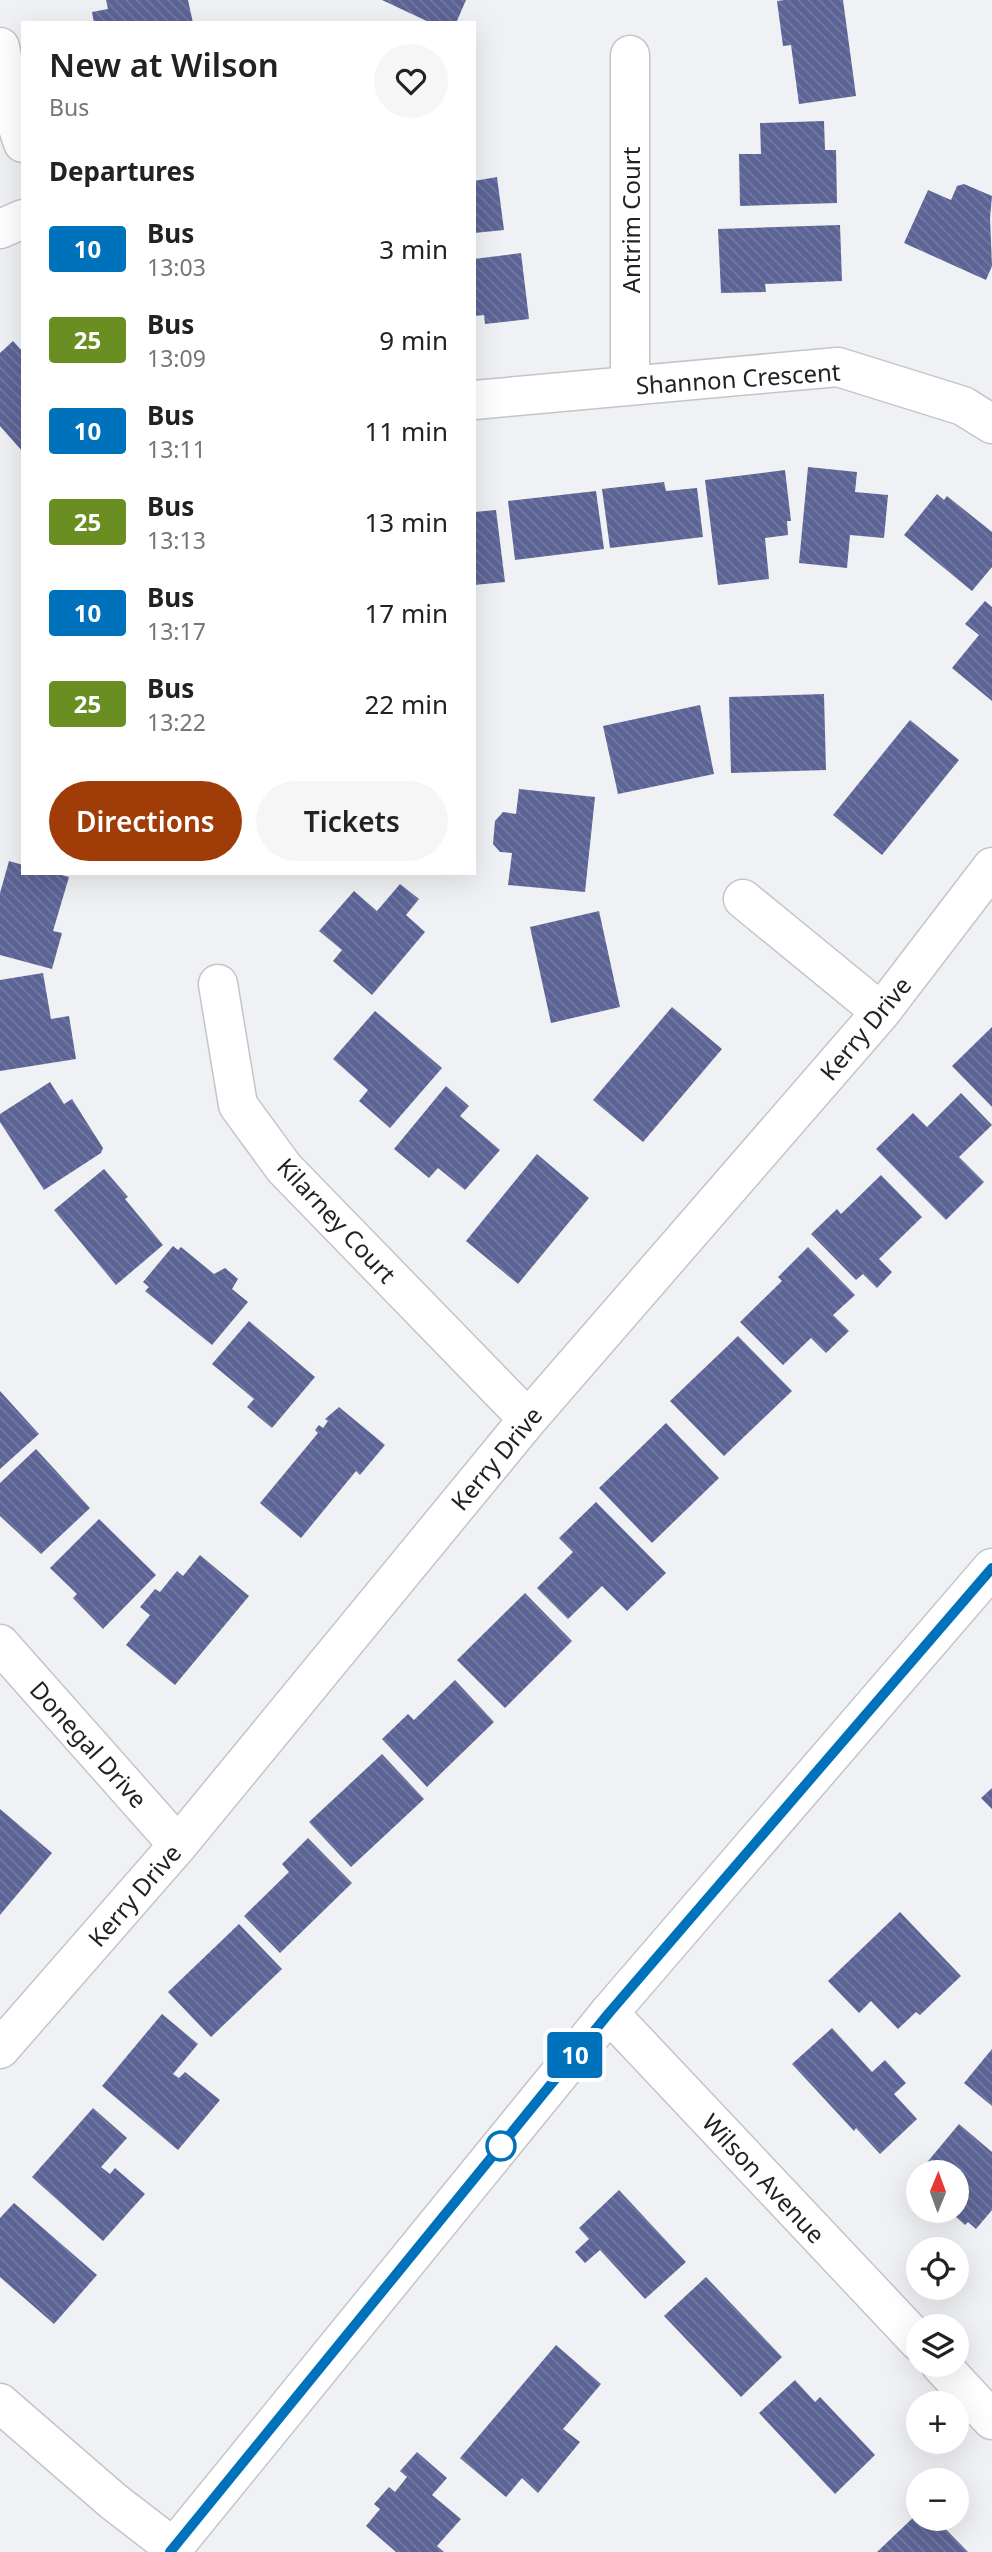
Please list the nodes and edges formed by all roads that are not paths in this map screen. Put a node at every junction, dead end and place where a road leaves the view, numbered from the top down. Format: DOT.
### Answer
graph roads {
  1 [pos="0,47"];
  2 [pos="630,55"];
  3 [pos="21,137"];
  4 [pos="21,220"];
  5 [pos="0,229"];
  6 [pos="630,384"];
  7 [pos="476,400"];
  8 [pos="992,424"];
  9 [pos="992,867"];
  10 [pos="743,899"];
  11 [pos="218,984"];
  12 [pos="881,1012"];
  13 [pos="528,1419"];
  14 [pos="992,1568"];
  15 [pos="0,1644"];
  16 [pos="178,1845"];
  17 [pos="609,2013"];
  18 [pos="0,2049"];
  19 [pos="906,2328"];
  20 [pos="952,2377"];
  21 [pos="0,2403"];
  22 [pos="992,2420"];
  23 [pos="172,2550"];
  1 -- 3 [label="street"];
  2 -- 6 [label="street, Antrim Court"];
  4 -- 5 [label="street"];
  6 -- 7 [label="street, Shannon Crescent"];
  6 -- 8 [label="street, Shannon Crescent"];
  9 -- 12 [label="street, Kerry Drive"];
  10 -- 12 [label="street"];
  11 -- 13 [label="street, Kilarney Court"];
  12 -- 13 [label="street, Kerry Drive"];
  13 -- 16 [label="street, Kerry Drive"];
  14 -- 17 [label="street"];
  15 -- 16 [label="street, Donegal Drive"];
  16 -- 18 [label="street, Kerry Drive"];
  17 -- 19 [label="street, Wilson Avenue"];
  17 -- 23 [label="street"];
  20 -- 22 [label="street"];
  21 -- 23 [label="street"];
}
